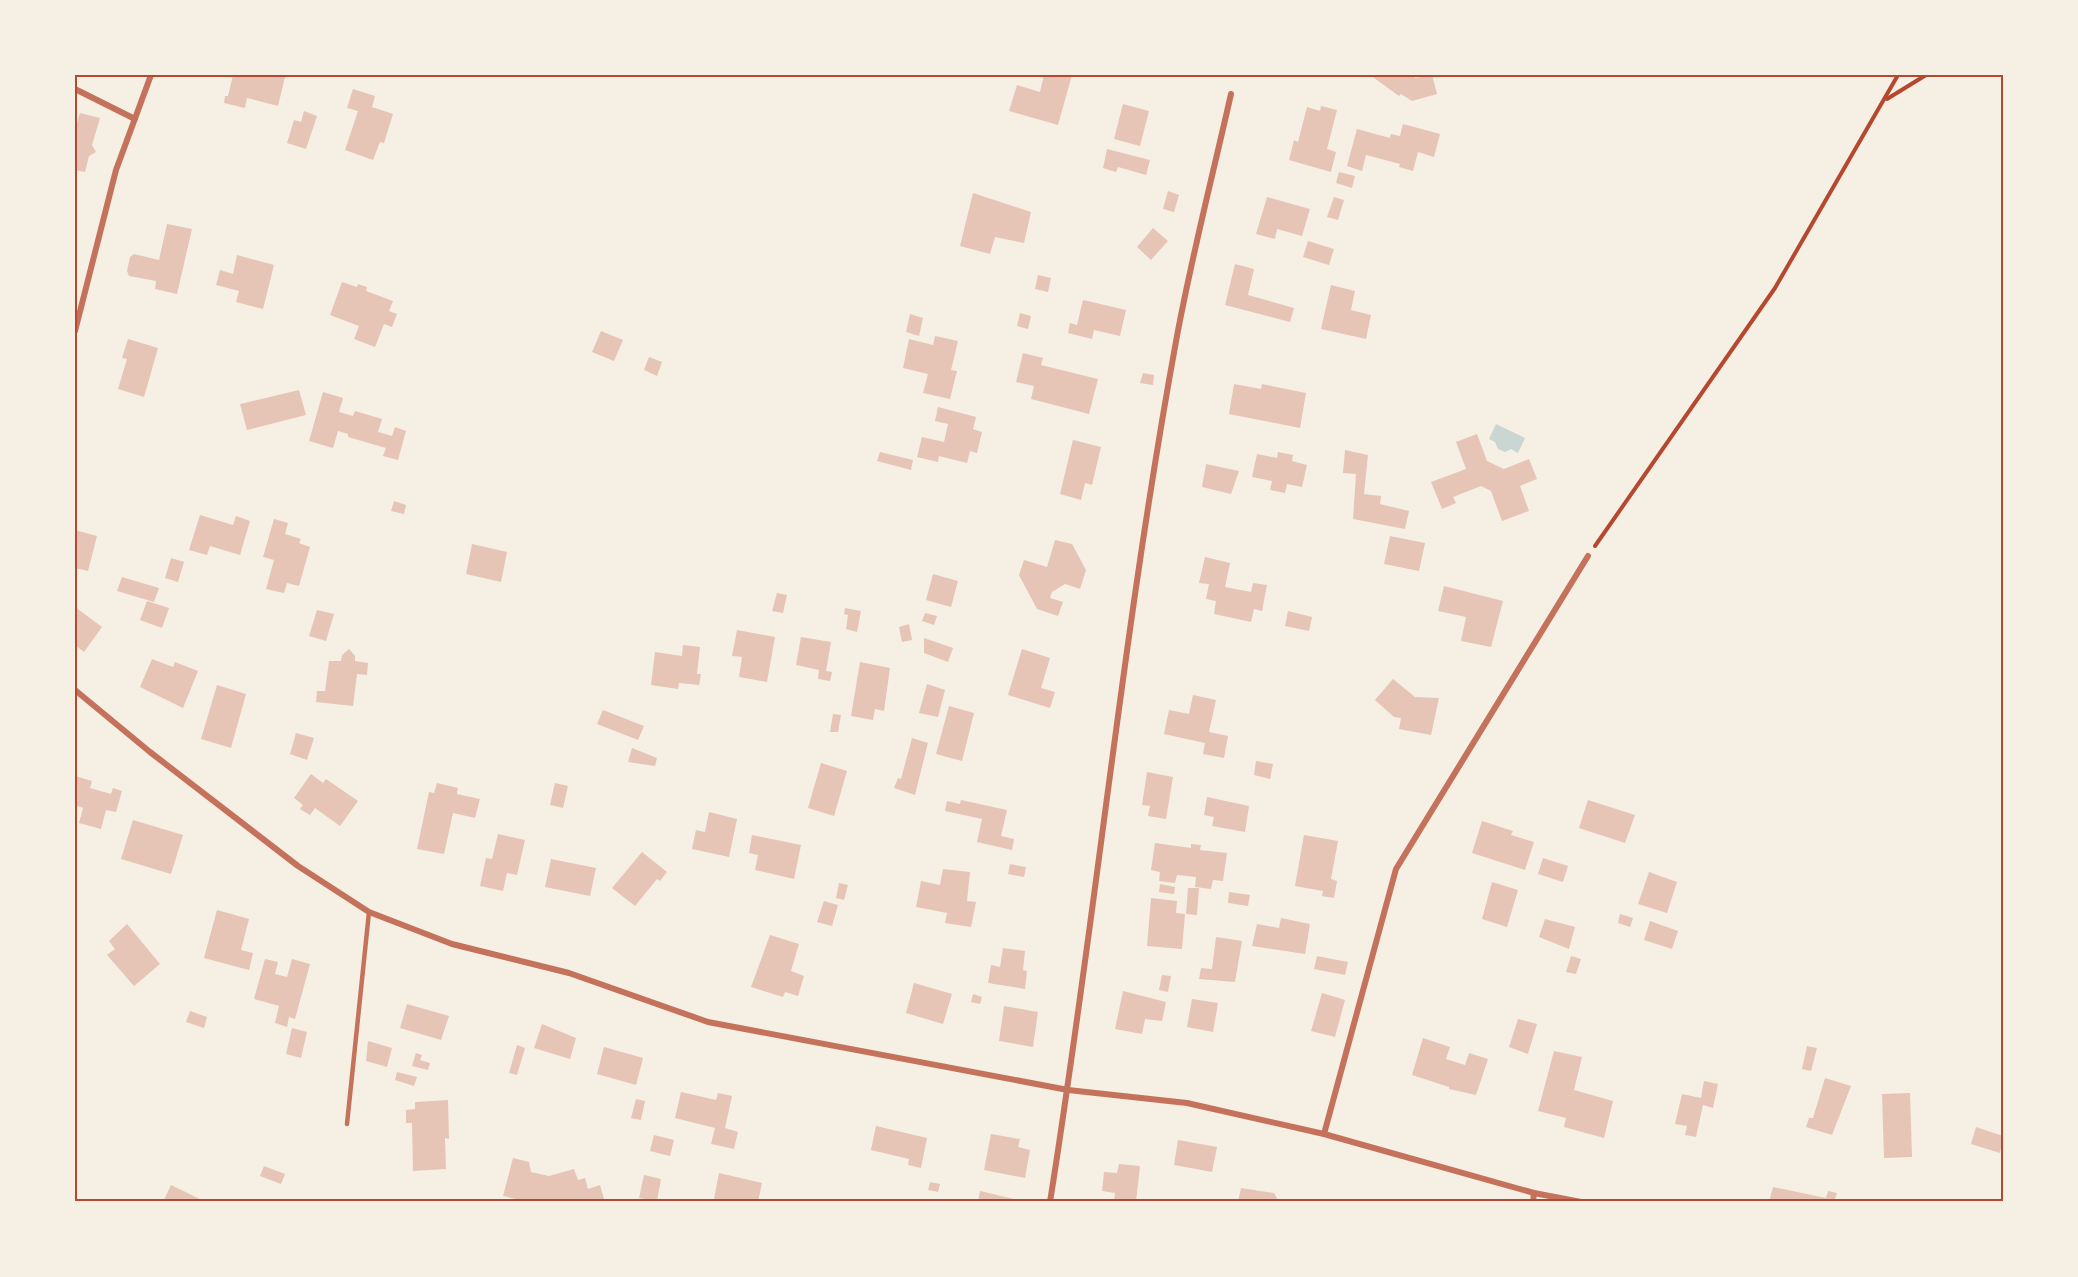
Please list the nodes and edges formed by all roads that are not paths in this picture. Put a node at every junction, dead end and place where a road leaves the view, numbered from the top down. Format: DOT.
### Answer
graph roads {
  1 [pos="151,75"];
  2 [pos="75,89"];
  3 [pos="1231,94"];
  4 [pos="135,119"];
  5 [pos="75,331"];
  6 [pos="1588,556"];
  7 [pos="75,690"];
  8 [pos="369,912"];
  9 [pos="1068,1090"];
  10 [pos="347,1124"];
  11 [pos="1324,1134"];
  12 [pos="1534,1193"];
  13 [pos="1050,1202"];
  14 [pos="1533,1202"];
  15 [pos="1581,1202"];
  1 -- 4 [label="street"];
  2 -- 4 [label="street"];
  3 -- 9 [label="street"];
  4 -- 5 [label="street"];
  6 -- 11 [label="street"];
  7 -- 8 [label="street"];
  8 -- 9 [label="street"];
  8 -- 10 [label="lane"];
  9 -- 11 [label="street"];
  9 -- 13 [label="street"];
  11 -- 12 [label="street"];
  12 -- 14 [label="street"];
  12 -- 15 [label="street"];
}
